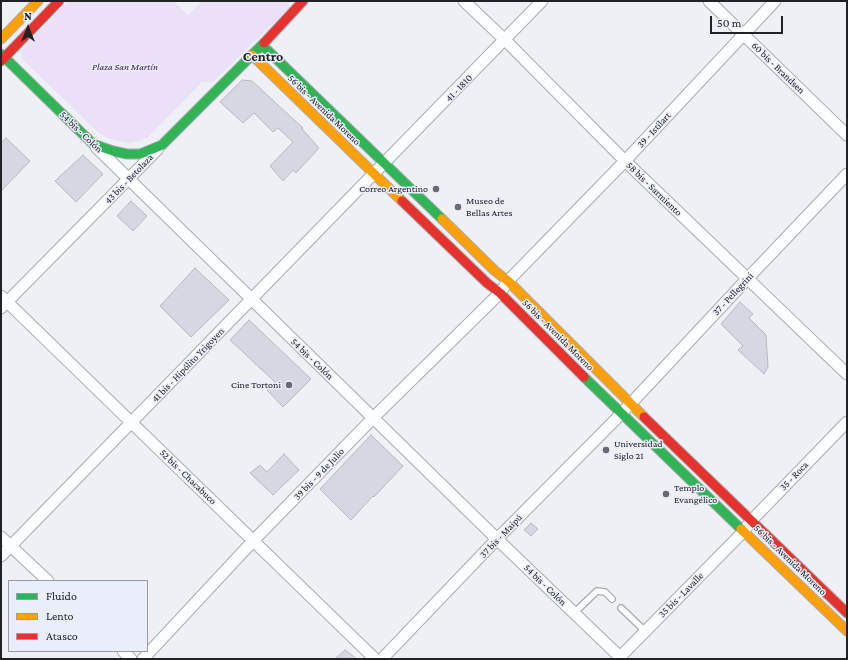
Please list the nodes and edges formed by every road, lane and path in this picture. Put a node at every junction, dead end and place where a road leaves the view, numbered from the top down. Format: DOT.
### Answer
graph roads {
  1 [pos="38,1"];
  2 [pos="59,1"];
  3 [pos="303,1"];
  4 [pos="464,1"];
  5 [pos="542,1"];
  6 [pos="709,1"];
  7 [pos="775,1"];
  8 [pos="743,34"];
  9 [pos="1,39"];
  10 [pos="505,40"];
  11 [pos="257,50"];
  12 [pos="2,57"];
  13 [pos="847,135"];
  14 [pos="93,144"];
  15 [pos="162,145"];
  16 [pos="625,161"];
  17 [pos="384,164"];
  18 [pos="374,172"];
  19 [pos="847,174"];
  20 [pos="129,180"];
  21 [pos="748,278"];
  22 [pos="508,281"];
  23 [pos="500,293"];
  24 [pos="251,299"];
  25 [pos="3,302"];
  26 [pos="847,374"];
  27 [pos="630,404"];
  28 [pos="621,414"];
  29 [pos="373,418"];
  30 [pos="132,422"];
  31 [pos="847,422"];
  32 [pos="751,520"];
  33 [pos="744,531"];
  34 [pos="1,537"];
  35 [pos="497,539"];
  36 [pos="254,540"];
  37 [pos="11,547"];
  38 [pos="1,556"];
  39 [pos="47,580"];
  40 [pos="612,598"];
  41 [pos="621,608"];
  42 [pos="574,612"];
  43 [pos="847,613"];
  44 [pos="645,631"];
  45 [pos="847,631"];
  46 [pos="620,658"];
  47 [pos="142,659"];
  48 [pos="375,659"];
  49 [pos="382,659"];
  1 -- 9 [label="main road"];
  2 -- 12 [label="main road"];
  3 -- 11 [label="main road, 43 bis - Betolaza"];
  4 -- 10 [label="street, 58 bis - Sarmiento"];
  5 -- 10 [label="street, 41 - 1810"];
  6 -- 8 [label="street, 60 bis - Brandsen"];
  7 -- 8 [label="street, 39 - Istilart"];
  8 -- 13 [label="street, 60 bis - Brandsen"];
  8 -- 16 [label="street, 39 - Istilart"];
  10 -- 16 [label="street, 58 bis - Sarmiento"];
  10 -- 17 [label="street, 41 - 1810"];
  11 -- 15 [label="main road, 43 bis - Betolaza"];
  11 -- 17 [label="main road, 56 bis - Avenida Moreno"];
  11 -- 18 [label="main road, 56 bis - Avenida Moreno"];
  12 -- 14 [label="main road, 54 bis - Colón"];
  14 -- 15 [label="main road"];
  14 -- 20 [label="street, 54 bis - Colón"];
  15 -- 20 [label="street, 43 bis - Betolaza"];
  16 -- 21 [label="street, 58 bis - Sarmiento"];
  16 -- 22 [label="street, 39 - Istilart"];
  17 -- 18 [label="street, 41 - 1810"];
  17 -- 22 [label="main road, 56 bis - Avenida Moreno"];
  18 -- 23 [label="main road, 56 bis - Avenida Moreno"];
  18 -- 24 [label="street, 41 bis - Hipólito Yrigoyen"];
  19 -- 21 [label="street, 37 - Pellegrini"];
  20 -- 24 [label="street, 54 bis - Colón"];
  20 -- 25 [label="street, 43 bis - Betolaza"];
  21 -- 26 [label="street, 58 bis - Sarmiento"];
  21 -- 27 [label="street, 37 - Pellegrini"];
  22 -- 23 [label="street, 39 - Istilart"];
  22 -- 27 [label="main road, 56 bis - Avenida Moreno"];
  23 -- 28 [label="main road, 56 bis - Avenida Moreno"];
  23 -- 29 [label="street, 39 bis - 9 de Julio"];
  24 -- 29 [label="street, 54 bis - Colón"];
  24 -- 30 [label="street, 41 bis - Hipólito Yrigoyen"];
  25 -- 30 [label="street, 52 bis - Chacabuco"];
  27 -- 28 [label="street, 37 - Pellegrini"];
  27 -- 32 [label="main road, 56 bis - Avenida Moreno"];
  28 -- 33 [label="main road, 56 bis - Avenida Moreno"];
  28 -- 35 [label="street, 37 bis - Maipú"];
  29 -- 35 [label="street, 54 bis - Colón"];
  29 -- 36 [label="street, 39 bis - 9 de Julio"];
  30 -- 36 [label="street, 52 bis - Chacabuco"];
  30 -- 37 [label="street, 41 bis - Hipólito Yrigoyen"];
  31 -- 32 [label="street, 35 - Roca"];
  32 -- 33 [label="street, 35 - Roca"];
  32 -- 43 [label="main road, 56 bis - Avenida Moreno"];
  33 -- 44 [label="street, 35 bis - Lavalle"];
  33 -- 45 [label="main road, 56 bis - Avenida Moreno"];
  34 -- 37 [label="street"];
  35 -- 42 [label="street, 54 bis - Colón"];
  35 -- 49 [label="street, 37 bis - Maipú"];
  36 -- 47 [label="street, 39 bis - 9 de Julio"];
  36 -- 48 [label="street, 52 bis - Chacabuco"];
  37 -- 38 [label="street, 41 bis - Hipólito Yrigoyen"];
  37 -- 39 [label="street"];
  40 -- 42 [label="lane"];
  41 -- 44 [label="lane"];
  42 -- 46 [label="street, 54 bis - Colón"];
  44 -- 46 [label="street, 35 bis - Lavalle"];
}
